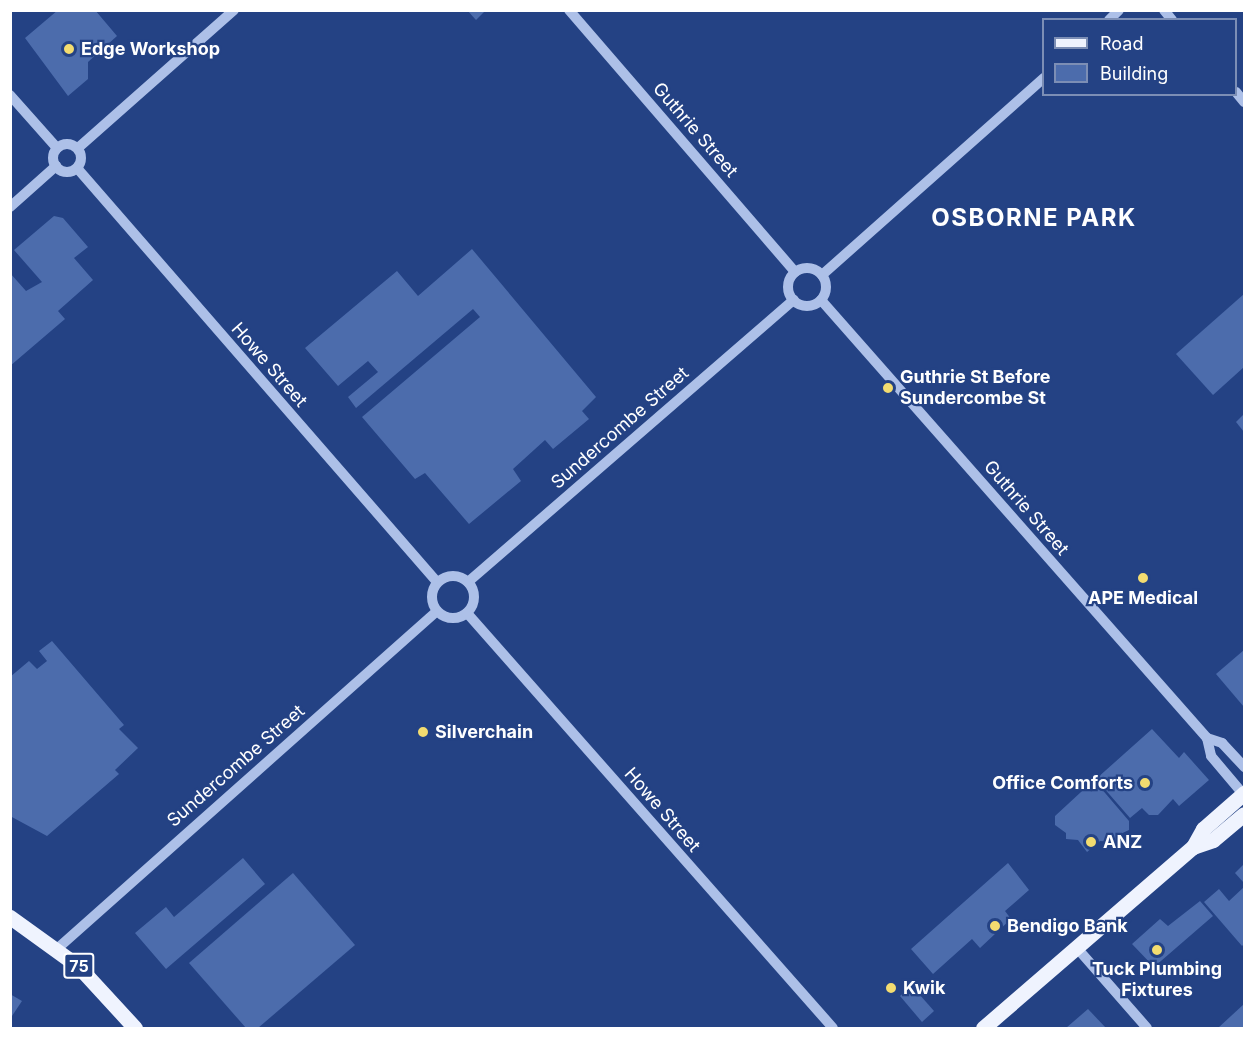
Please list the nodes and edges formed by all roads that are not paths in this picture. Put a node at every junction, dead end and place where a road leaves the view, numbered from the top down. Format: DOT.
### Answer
graph roads {
  1 [pos="234,10"];
  2 [pos="569,10"];
  3 [pos="1042,80"];
  4 [pos="10,96"];
  5 [pos="57,148"];
  6 [pos="78,148"];
  7 [pos="56,166"];
  8 [pos="77,168"];
  9 [pos="10,207"];
  10 [pos="795,272"];
  11 [pos="822,275"];
  12 [pos="794,300"];
  13 [pos="821,300"];
  14 [pos="437,582"];
  15 [pos="468,582"];
  16 [pos="436,611"];
  17 [pos="467,613"];
  18 [pos="1206,738"];
  19 [pos="1245,767"];
  20 [pos="1244,794"];
  21 [pos="1245,814"];
  22 [pos="1192,847"];
  23 [pos="10,917"];
  24 [pos="58,948"];
  25 [pos="1077,948"];
  26 [pos="135,1029"];
  27 [pos="833,1029"];
  28 [pos="983,1029"];
  29 [pos="1147,1029"];
  1 -- 6 [label="street"];
  2 -- 10 [label="street, Guthrie Street"];
  3 -- 11 [label="street"];
  4 -- 5 [label="street"];
  5 -- 6 [label="street"];
  5 -- 7 [label="street"];
  6 -- 8 [label="street"];
  7 -- 8 [label="street"];
  7 -- 9 [label="street"];
  8 -- 14 [label="street, Howe Street"];
  10 -- 11 [label="street"];
  10 -- 12 [label="street"];
  11 -- 13 [label="street"];
  12 -- 13 [label="street"];
  12 -- 15 [label="street, Sundercombe Street"];
  13 -- 18 [label="street, Guthrie Street"];
  14 -- 15 [label="street"];
  14 -- 16 [label="street"];
  15 -- 17 [label="street"];
  16 -- 17 [label="street"];
  16 -- 24 [label="street, Sundercombe Street"];
  17 -- 27 [label="street, Howe Street"];
  18 -- 19 [label="street, Guthrie Street"];
  18 -- 20 [label="street, Guthrie Street"];
  20 -- 22 [label="main road"];
  21 -- 22 [label="main road"];
  22 -- 25 [label="main road"];
  23 -- 24 [label="main road, 75"];
  24 -- 26 [label="main road, 75"];
  25 -- 28 [label="main road"];
  25 -- 29 [label="street"];
}
